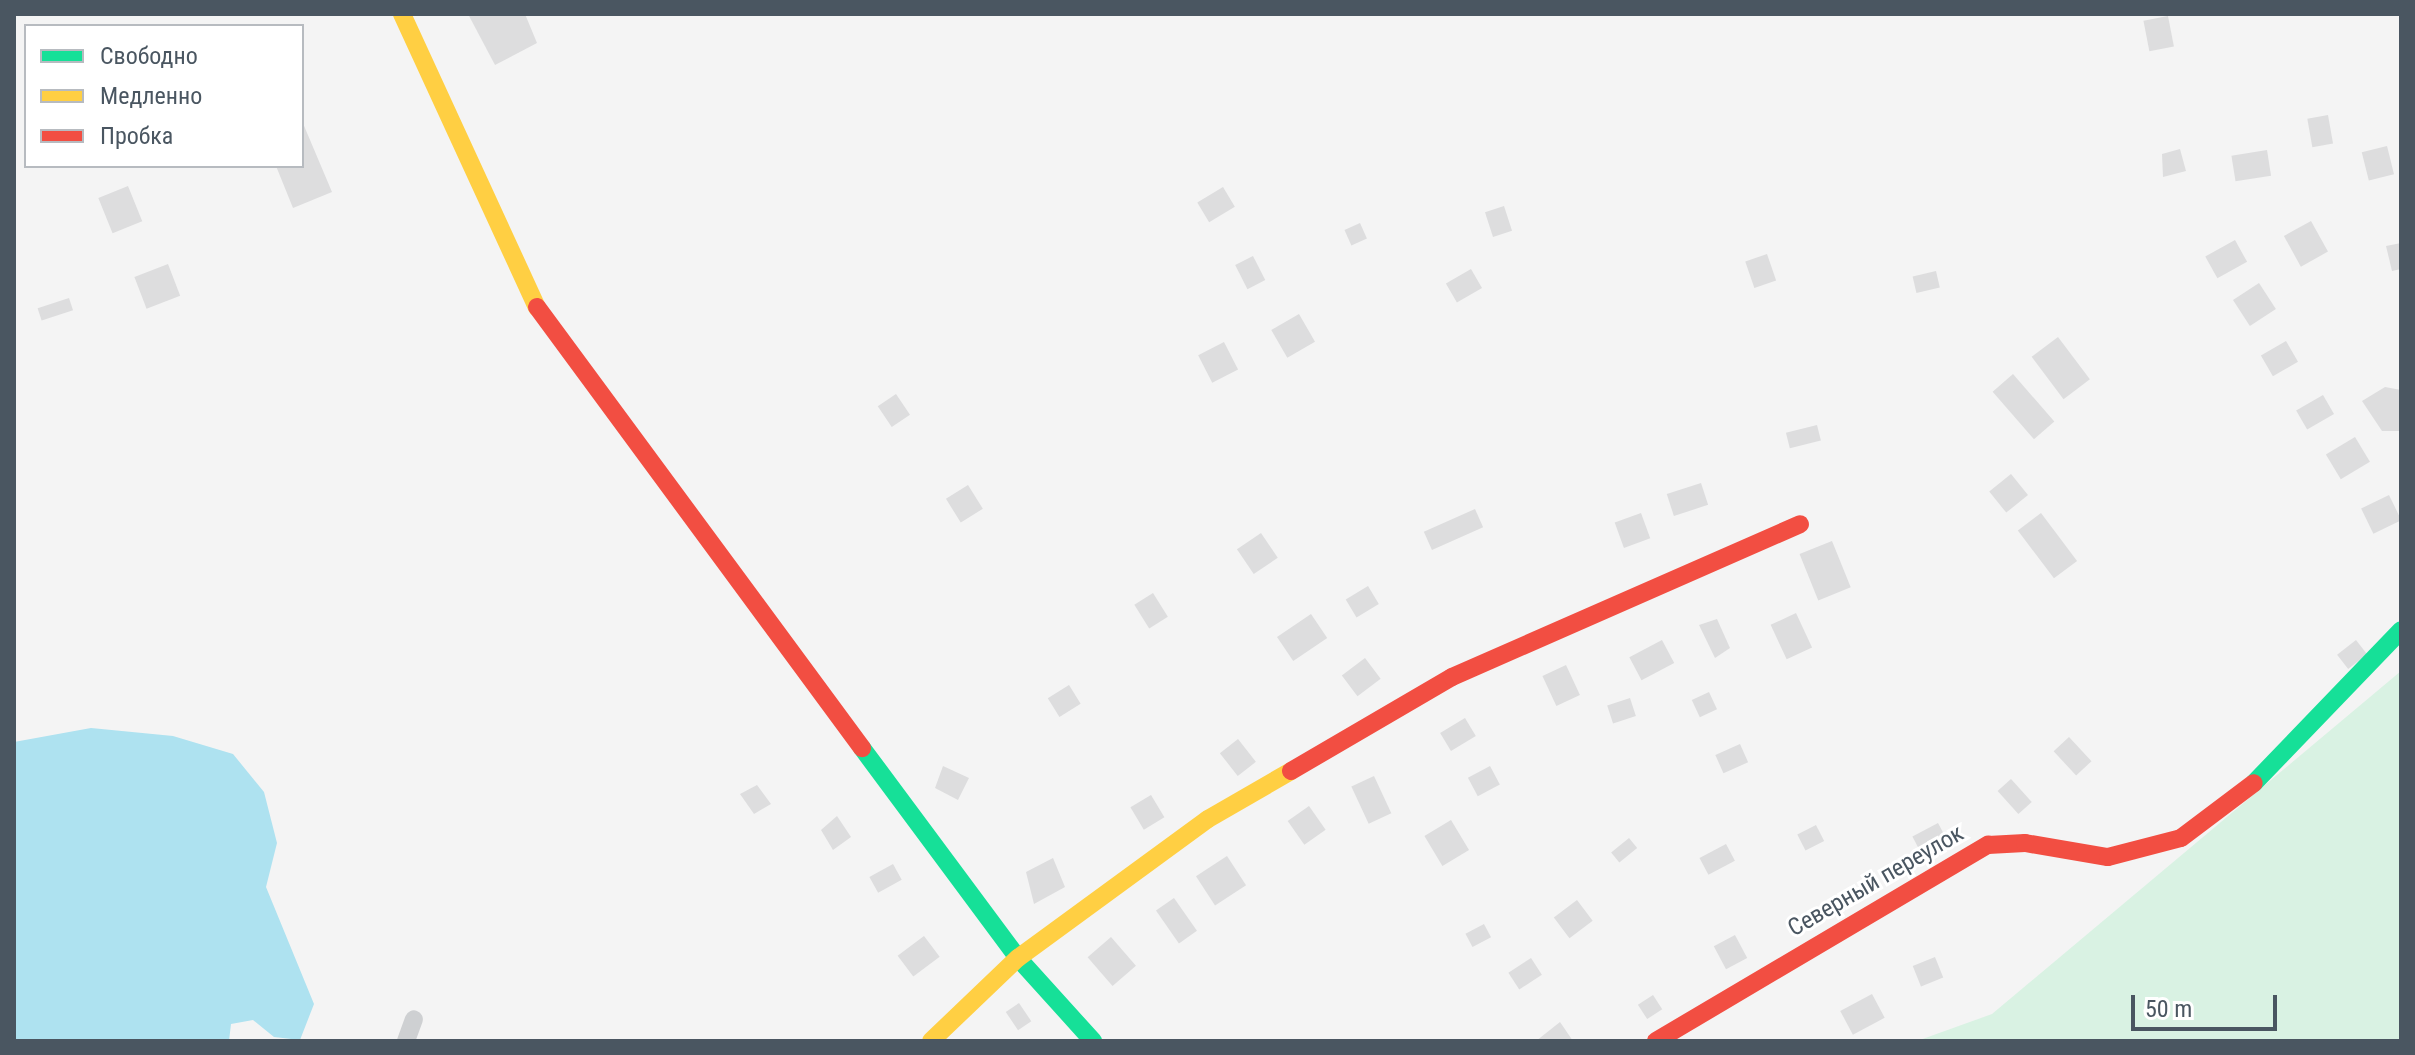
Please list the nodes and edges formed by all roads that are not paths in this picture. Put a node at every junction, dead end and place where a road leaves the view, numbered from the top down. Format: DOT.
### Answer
graph roads {
  1 [pos="402,14"];
  2 [pos="1800,524"];
  3 [pos="2401,630"];
  4 [pos="1018,958"];
  5 [pos="414,1019"];
  6 [pos="406,1041"];
  7 [pos="931,1041"];
  8 [pos="1093,1041"];
  9 [pos="1656,1041"];
  1 -- 4 [label="street"];
  2 -- 4 [label="street"];
  3 -- 9 [label="street, Северный переулок"];
  4 -- 7 [label="street"];
  4 -- 8 [label="street"];
  5 -- 6 [label="street"];
}
